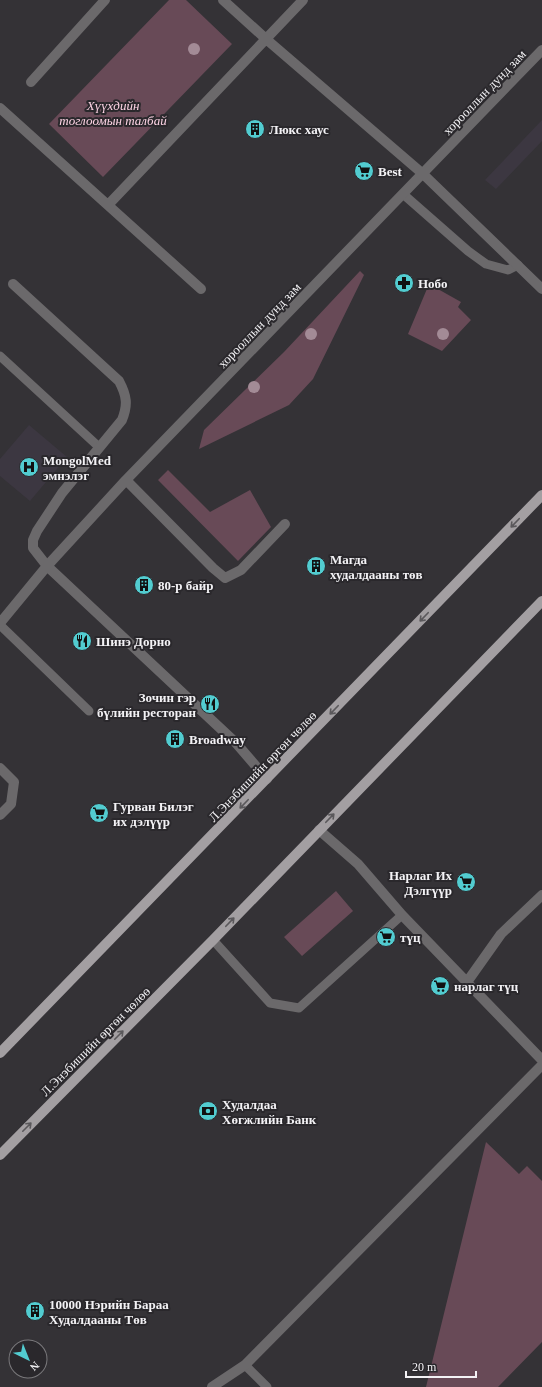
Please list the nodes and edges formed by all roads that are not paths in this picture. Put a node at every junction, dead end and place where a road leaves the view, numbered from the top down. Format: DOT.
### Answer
graph roads {
  1 [pos="105,0"];
  2 [pos="223,0"];
  3 [pos="303,0"];
  4 [pos="266,40"];
  5 [pos="542,50"];
  6 [pos="31,82"];
  7 [pos="0,108"];
  8 [pos="423,174"];
  9 [pos="403,194"];
  10 [pos="108,206"];
  11 [pos="518,265"];
  12 [pos="540,282"];
  13 [pos="13,284"];
  14 [pos="201,289"];
  15 [pos="0,356"];
  16 [pos="99,448"];
  17 [pos="126,480"];
  18 [pos="542,495"];
  19 [pos="285,524"];
  20 [pos="47,566"];
  21 [pos="542,601"];
  22 [pos="0,624"];
  23 [pos="89,711"];
  24 [pos="0,768"];
  25 [pos="268,779"];
  26 [pos="0,815"];
  27 [pos="319,830"];
  28 [pos="542,895"];
  29 [pos="402,915"];
  30 [pos="213,940"];
  31 [pos="467,982"];
  32 [pos="0,1053"];
  33 [pos="542,1060"];
  34 [pos="542,1065"];
  35 [pos="0,1155"];
  36 [pos="245,1366"];
  37 [pos="212,1387"];
  38 [pos="267,1387"];
  1 -- 6 [label="street"];
  2 -- 4 [label="street"];
  3 -- 4 [label="street"];
  4 -- 8 [label="street"];
  4 -- 10 [label="street"];
  5 -- 8 [label="street, хорооллын дунд зам"];
  7 -- 10 [label="street"];
  8 -- 9 [label="street, хорооллын дунд зам"];
  8 -- 11 [label="street"];
  9 -- 11 [label="lane"];
  9 -- 17 [label="street, хорооллын дунд зам"];
  10 -- 14 [label="street"];
  11 -- 12 [label="street"];
  13 -- 16 [label="street"];
  15 -- 16 [label="lane"];
  16 -- 20 [label="street"];
  17 -- 19 [label="street"];
  17 -- 20 [label="street, хорооллын дунд зам"];
  18 -- 25 [label="main road, Л.Энэбишийн өргөн чөлөө, one-way"];
  20 -- 22 [label="street, хорооллын дунд зам"];
  20 -- 25 [label="street"];
  27 -- 21 [label="main road, Л.Энэбишийн өргөн чөлөө, one-way"];
  22 -- 23 [label="lane"];
  24 -- 26 [label="street"];
  25 -- 32 [label="main road, Л.Энэбишийн өргөн чөлөө, one-way"];
  27 -- 29 [label="street"];
  30 -- 27 [label="main road, Л.Энэбишийн өргөн чөлөө, one-way"];
  28 -- 31 [label="street"];
  29 -- 30 [label="lane"];
  29 -- 31 [label="street"];
  35 -- 30 [label="main road, Л.Энэбишийн өргөн чөлөө, one-way"];
  31 -- 33 [label="street"];
  34 -- 36 [label="street"];
  36 -- 37 [label="street"];
  36 -- 38 [label="lane"];
}
